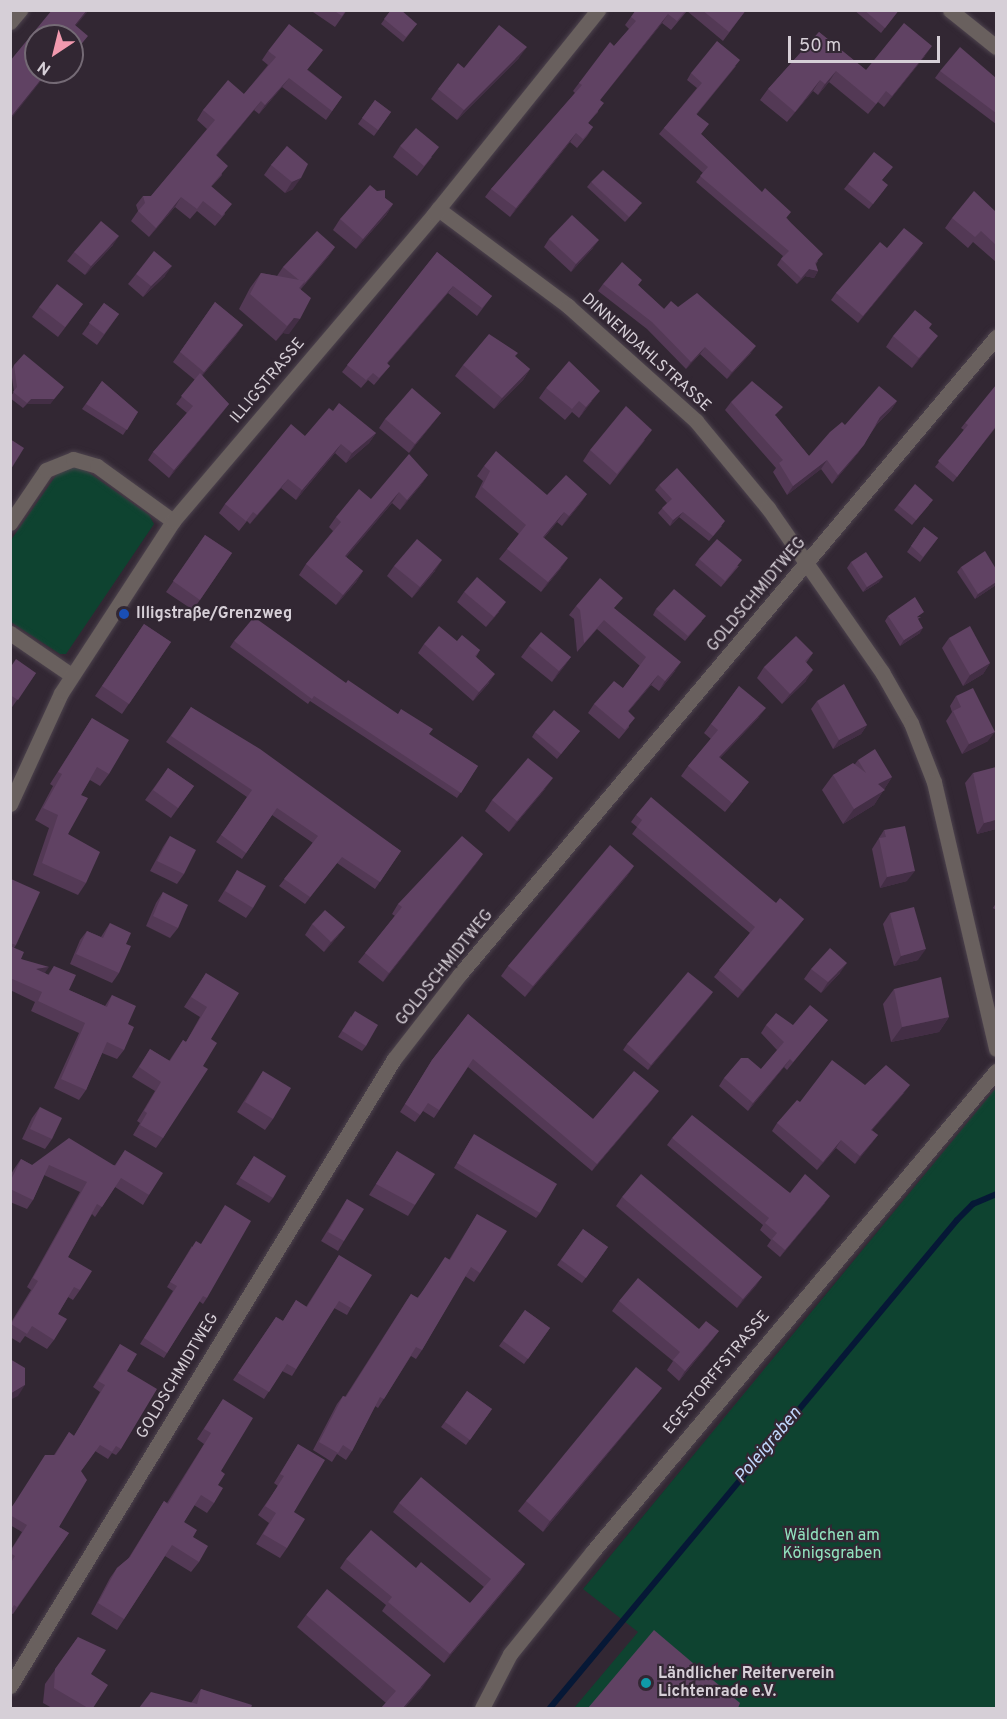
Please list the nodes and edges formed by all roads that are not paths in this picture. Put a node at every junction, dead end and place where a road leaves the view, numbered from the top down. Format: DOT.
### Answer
graph roads {
  1 [pos="20,10"];
  2 [pos="598,10"];
  3 [pos="950,10"];
  4 [pos="10,22"];
  5 [pos="996,47"];
  6 [pos="438,209"];
  7 [pos="996,337"];
  8 [pos="173,520"];
  9 [pos="11,521"];
  10 [pos="807,566"];
  11 [pos="10,633"];
  12 [pos="71,675"];
  13 [pos="10,804"];
  14 [pos="996,1049"];
  15 [pos="996,1071"];
  16 [pos="10,1686"];
  17 [pos="482,1708"];
  1 -- 4 [label="street"];
  2 -- 6 [label="street, ILLIGSTRASSE"];
  3 -- 5 [label="street"];
  6 -- 8 [label="street, ILLIGSTRASSE"];
  6 -- 10 [label="street, DINNENDAHLSTRASSE"];
  7 -- 10 [label="street, GOLDSCHMIDTWEG"];
  8 -- 9 [label="street"];
  8 -- 12 [label="street, ILLIGSTRASSE"];
  10 -- 14 [label="street, DINNENDAHLSTRASSE"];
  10 -- 16 [label="street, GOLDSCHMIDTWEG"];
  11 -- 12 [label="street"];
  12 -- 13 [label="street, ILLIGSTRASSE"];
  15 -- 17 [label="street, EGESTORFFSTRASSE"];
}
